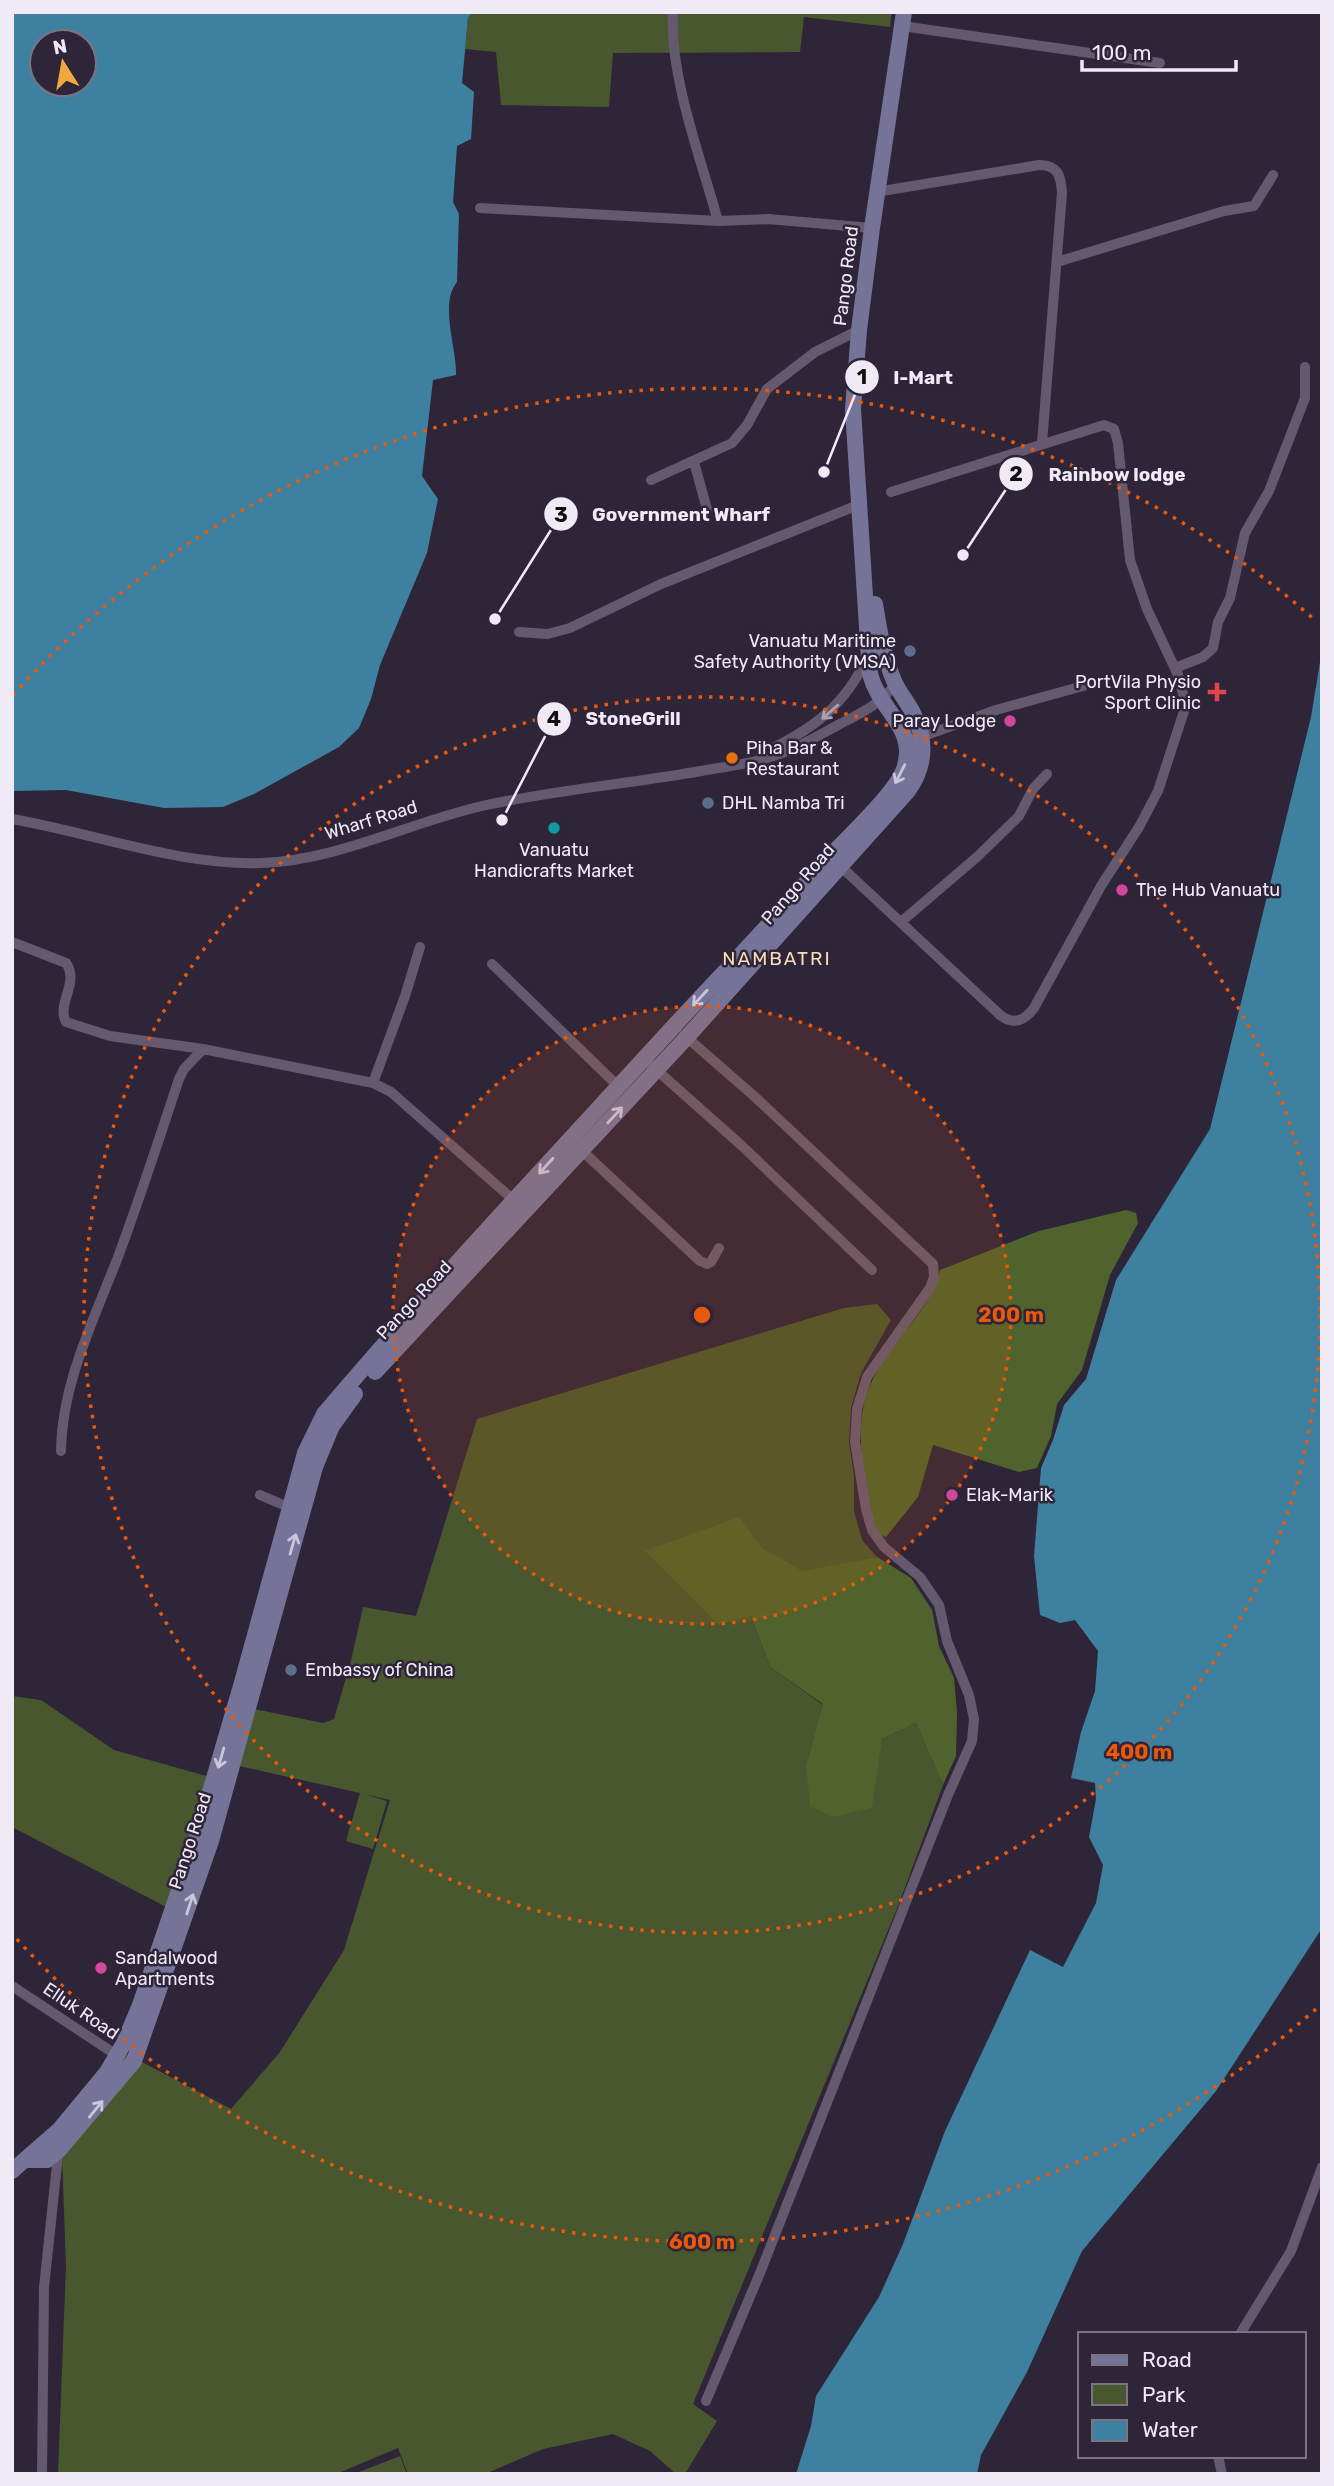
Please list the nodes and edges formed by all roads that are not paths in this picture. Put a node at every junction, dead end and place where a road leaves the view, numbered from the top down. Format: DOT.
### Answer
graph roads {
  1 [pos="673,12"];
  2 [pos="903,19"];
  3 [pos="1160,63"];
  4 [pos="1273,175"];
  5 [pos="876,192"];
  6 [pos="480,208"];
  7 [pos="718,220"];
  8 [pos="872,228"];
  9 [pos="1057,262"];
  10 [pos="859,330"];
  11 [pos="1305,367"];
  12 [pos="1042,443"];
  13 [pos="694,462"];
  14 [pos="651,480"];
  15 [pos="891,492"];
  16 [pos="858,505"];
  17 [pos="707,509"];
  18 [pos="863,547"];
  19 [pos="519,632"];
  20 [pos="1175,668"];
  21 [pos="864,677"];
  22 [pos="894,680"];
  23 [pos="1083,686"];
  24 [pos="881,701"];
  25 [pos="922,737"];
  26 [pos="906,743"];
  27 [pos="741,764"];
  28 [pos="1047,774"];
  29 [pos="12,819"];
  30 [pos="835,860"];
  31 [pos="901,922"];
  32 [pos="12,942"];
  33 [pos="420,947"];
  34 [pos="492,964"];
  35 [pos="674,1026"];
  36 [pos="687,1037"];
  37 [pos="203,1049"];
  38 [pos="650,1065"];
  39 [pos="373,1083"];
  40 [pos="619,1087"];
  41 [pos="576,1145"];
  42 [pos="519,1205"];
  43 [pos="719,1248"];
  44 [pos="872,1270"];
  45 [pos="61,1451"];
  46 [pos="260,1495"];
  47 [pos="296,1509"];
  48 [pos="12,1986"];
  49 [pos="125,2060"];
  50 [pos="59,2130"];
  51 [pos="60,2150"];
  52 [pos="26,2160"];
  53 [pos="1322,2167"];
  54 [pos="12,2171"];
  55 [pos="1241,2332"];
  56 [pos="706,2401"];
  57 [pos="42,2474"];
  1 -- 7 [label="street"];
  2 -- 3 [label="street"];
  2 -- 5 [label="street, Pango Road"];
  4 -- 9 [label="street"];
  5 -- 8 [label="street, Pango Road"];
  5 -- 9 [label="street"];
  6 -- 7 [label="street"];
  7 -- 8 [label="street"];
  8 -- 10 [label="street, Pango Road"];
  9 -- 12 [label="street"];
  10 -- 13 [label="street"];
  10 -- 16 [label="street, Pango Road"];
  11 -- 20 [label="street"];
  12 -- 15 [label="street"];
  12 -- 20 [label="street"];
  13 -- 14 [label="street"];
  13 -- 17 [label="street"];
  16 -- 18 [label="street, Pango Road"];
  16 -- 19 [label="street"];
  18 -- 21 [label="street, Pango Road"];
  18 -- 22 [label="street, Pango Road"];
  20 -- 31 [label="street"];
  21 -- 22 [label="street"];
  21 -- 24 [label="street, Pango Road"];
  21 -- 27 [label="street, Wharf Road, one-way"];
  22 -- 24 [label="street, Wharf Road"];
  22 -- 25 [label="street, Pango Road"];
  23 -- 25 [label="street"];
  24 -- 26 [label="street, Pango Road"];
  24 -- 27 [label="street, Wharf Road"];
  25 -- 26 [label="street"];
  25 -- 30 [label="street, Pango Road"];
  26 -- 30 [label="street, Pango Road, one-way"];
  27 -- 29 [label="street, Wharf Road"];
  28 -- 31 [label="street"];
  30 -- 31 [label="street"];
  30 -- 35 [label="street, Pango Road, one-way"];
  30 -- 36 [label="street, Pango Road"];
  32 -- 37 [label="street"];
  33 -- 39 [label="street"];
  34 -- 40 [label="street"];
  35 -- 36 [label="street"];
  35 -- 38 [label="street, Pango Road"];
  36 -- 38 [label="street, Pango Road"];
  36 -- 56 [label="street"];
  37 -- 39 [label="street"];
  37 -- 45 [label="street"];
  38 -- 40 [label="street, Pango Road"];
  41 -- 38 [label="street, Pango Road, one-way"];
  38 -- 44 [label="street"];
  39 -- 42 [label="street"];
  40 -- 41 [label="street, Pango Road"];
  41 -- 42 [label="street, Pango Road"];
  41 -- 43 [label="street"];
  42 -- 47 [label="street, Pango Road"];
  46 -- 47 [label="street"];
  47 -- 49 [label="street, Pango Road"];
  48 -- 49 [label="street, Elluk Road"];
  49 -- 50 [label="street, Pango Road"];
  51 -- 49 [label="street, Pango Road, one-way"];
  50 -- 51 [label="street"];
  50 -- 52 [label="street, Pango Road"];
  51 -- 52 [label="street, Pango Road"];
  51 -- 57 [label="street"];
  52 -- 54 [label="street, Pango Road"];
  53 -- 55 [label="street"];
}
